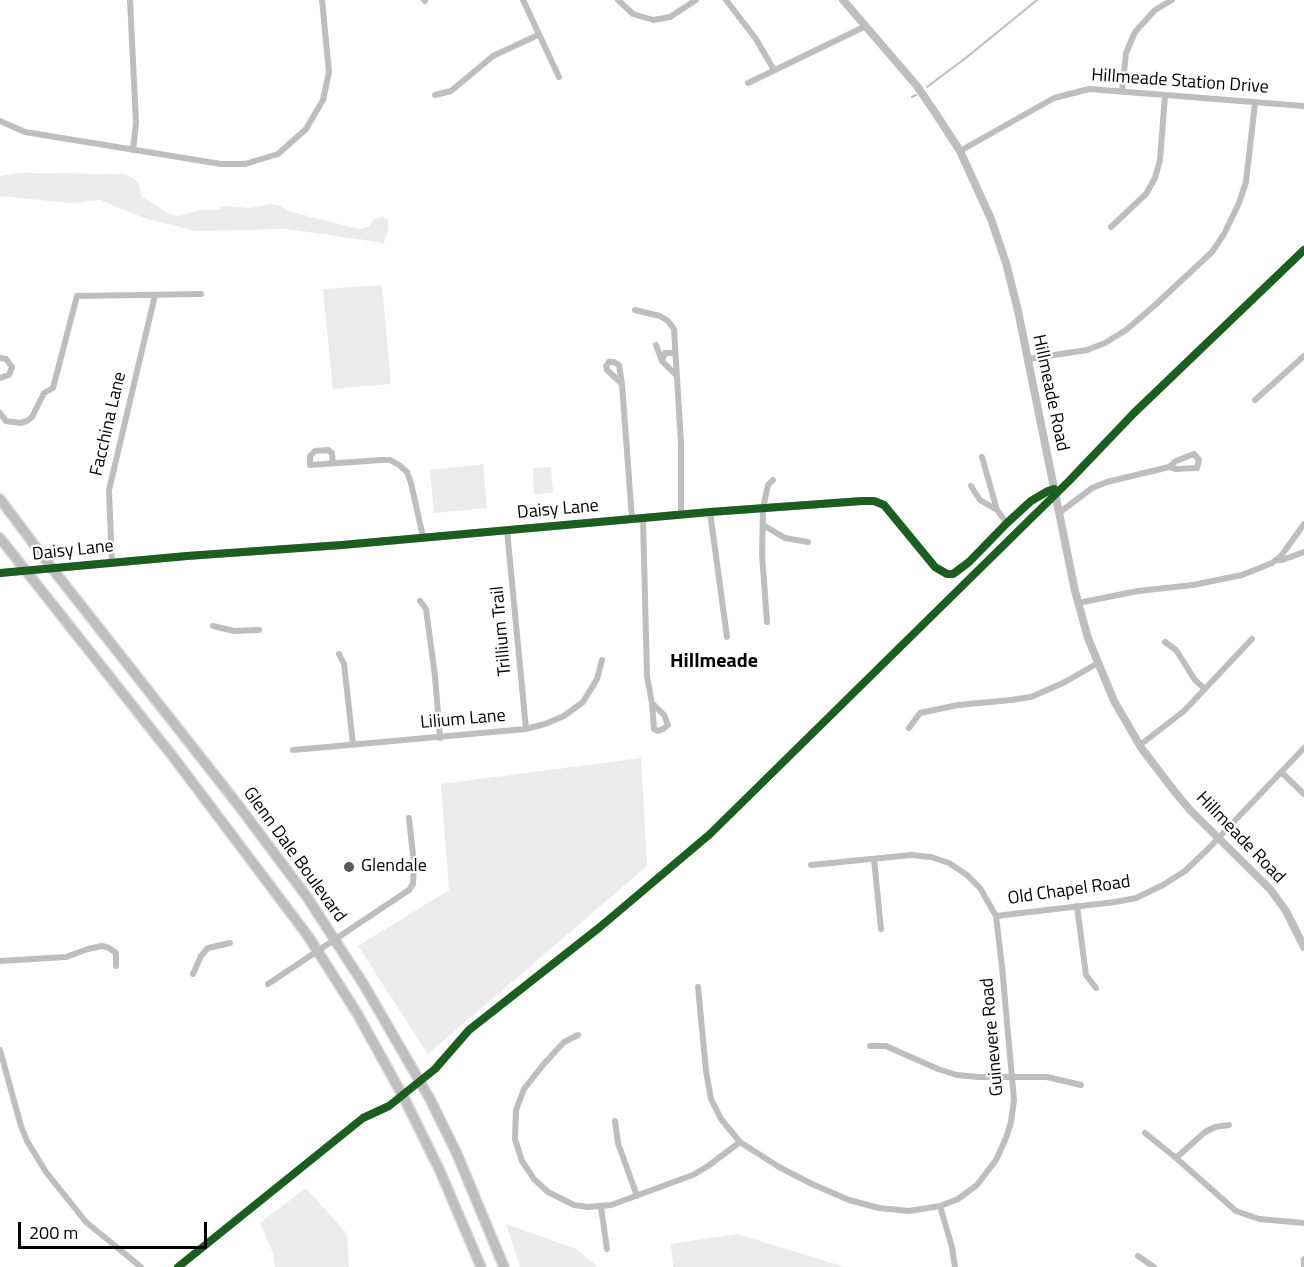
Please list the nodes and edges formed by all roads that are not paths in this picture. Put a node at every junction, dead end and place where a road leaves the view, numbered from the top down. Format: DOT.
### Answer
graph roads {
  1 [pos="130,0"];
  2 [pos="322,0"];
  3 [pos="523,0"];
  4 [pos="618,0"];
  5 [pos="696,0"];
  6 [pos="726,0"];
  7 [pos="843,0"];
  8 [pos="1172,0"];
  9 [pos="866,26"];
  10 [pos="538,35"];
  11 [pos="774,70"];
  12 [pos="559,77"];
  13 [pos="748,83"];
  14 [pos="1122,91"];
  15 [pos="435,95"];
  16 [pos="1165,95"];
  17 [pos="1255,103"];
  18 [pos="1304,106"];
  19 [pos="0,120"];
  20 [pos="133,150"];
  21 [pos="960,151"];
  22 [pos="1111,227"];
  23 [pos="201,294"];
  24 [pos="155,295"];
  25 [pos="635,310"];
  26 [pos="656,345"];
  27 [pos="674,354"];
  28 [pos="1304,356"];
  29 [pos="0,358"];
  30 [pos="1028,359"];
  31 [pos="662,361"];
  32 [pos="676,375"];
  33 [pos="0,378"];
  34 [pos="622,384"];
  35 [pos="1254,400"];
  36 [pos="0,415"];
  37 [pos="982,457"];
  38 [pos="333,463"];
  39 [pos="1169,467"];
  40 [pos="772,480"];
  41 [pos="971,486"];
  42 [pos="1055,489"];
  43 [pos="0,499"];
  44 [pos="764,508"];
  45 [pos="997,510"];
  46 [pos="710,512"];
  47 [pos="1059,513"];
  48 [pos="681,514"];
  49 [pos="644,518"];
  50 [pos="632,519"];
  51 [pos="1007,523"];
  52 [pos="1304,524"];
  53 [pos="763,525"];
  54 [pos="507,530"];
  55 [pos="423,537"];
  56 [pos="0,538"];
  57 [pos="808,542"];
  58 [pos="1304,552"];
  59 [pos="1275,560"];
  60 [pos="112,562"];
  61 [pos="51,567"];
  62 [pos="27,571"];
  63 [pos="0,573"];
  64 [pos="420,601"];
  65 [pos="1078,603"];
  66 [pos="767,622"];
  67 [pos="213,626"];
  68 [pos="259,630"];
  69 [pos="727,638"];
  70 [pos="1252,639"];
  71 [pos="1165,642"];
  72 [pos="339,654"];
  73 [pos="603,660"];
  74 [pos="1098,663"];
  75 [pos="1206,689"];
  76 [pos="652,703"];
  77 [pos="909,728"];
  78 [pos="526,729"];
  79 [pos="440,738"];
  80 [pos="353,744"];
  81 [pos="1140,746"];
  82 [pos="1304,748"];
  83 [pos="293,750"];
  84 [pos="1281,772"];
  85 [pos="1304,794"];
  86 [pos="409,818"];
  87 [pos="1218,838"];
  88 [pos="874,859"];
  89 [pos="812,865"];
  90 [pos="1077,906"];
  91 [pos="996,916"];
  92 [pos="881,929"];
  93 [pos="334,939"];
  94 [pos="230,943"];
  95 [pos="1304,948"];
  96 [pos="318,952"];
  97 [pos="0,961"];
  98 [pos="116,966"];
  99 [pos="194,974"];
  100 [pos="268,984"];
  101 [pos="699,987"];
  102 [pos="1095,988"];
  103 [pos="578,1035"];
  104 [pos="870,1046"];
  105 [pos="0,1050"];
  106 [pos="1014,1077"];
  107 [pos="1081,1085"];
  108 [pos="615,1121"];
  109 [pos="1229,1125"];
  110 [pos="1145,1133"];
  111 [pos="740,1142"];
  112 [pos="1176,1158"];
  113 [pos="637,1196"];
  114 [pos="940,1206"];
  115 [pos="601,1207"];
  116 [pos="1304,1223"];
  117 [pos="607,1249"];
  118 [pos="1137,1256"];
  119 [pos="1304,1259"];
  120 [pos="141,1267"];
  121 [pos="481,1267"];
  122 [pos="504,1267"];
  123 [pos="955,1267"];
  124 [pos="1154,1267"];
  125 [pos="1304,1267"];
  1 -- 20 [label="street"];
  2 -- 20 [label="street"];
  3 -- 10 [label="street"];
  4 -- 5 [label="street"];
  6 -- 11 [label="street"];
  7 -- 9 [label="street, Hillmeade Road"];
  8 -- 14 [label="street"];
  9 -- 11 [label="street"];
  9 -- 21 [label="street, Hillmeade Road"];
  10 -- 12 [label="street"];
  10 -- 15 [label="street"];
  11 -- 13 [label="street"];
  14 -- 16 [label="street, Hillmeade Station Drive"];
  14 -- 21 [label="street, Hillmeade Station Drive"];
  16 -- 17 [label="street, Hillmeade Station Drive"];
  16 -- 22 [label="street"];
  17 -- 18 [label="street, Hillmeade Station Drive"];
  17 -- 30 [label="street"];
  19 -- 20 [label="street"];
  21 -- 30 [label="street, Hillmeade Road"];
  23 -- 24 [label="street"];
  24 -- 36 [label="street"];
  24 -- 60 [label="street, Facchina Lane"];
  25 -- 27 [label="street"];
  26 -- 31 [label="street"];
  27 -- 31 [label="street"];
  27 -- 32 [label="street"];
  28 -- 35 [label="street"];
  29 -- 33 [label="street"];
  30 -- 42 [label="street, Hillmeade Road"];
  31 -- 32 [label="street"];
  32 -- 48 [label="street"];
  34 -- 50 [label="street"];
  37 -- 45 [label="street"];
  38 -- 55 [label="street"];
  39 -- 47 [label="street"];
  40 -- 44 [label="street"];
  41 -- 45 [label="street"];
  42 -- 47 [label="street, Hillmeade Road"];
  42 -- 51 [label="street, Daisy Lane"];
  43 -- 61 [label="main road, Glenn Dale Boulevard"];
  44 -- 46 [label="street, Daisy Lane"];
  44 -- 51 [label="street, Daisy Lane"];
  44 -- 53 [label="street"];
  45 -- 51 [label="street"];
  46 -- 48 [label="street, Daisy Lane"];
  46 -- 69 [label="street"];
  47 -- 65 [label="street, Hillmeade Road"];
  48 -- 49 [label="street, Daisy Lane"];
  49 -- 50 [label="street, Daisy Lane"];
  49 -- 76 [label="street"];
  50 -- 54 [label="street, Daisy Lane"];
  52 -- 59 [label="street"];
  53 -- 57 [label="street"];
  53 -- 66 [label="street"];
  54 -- 55 [label="street, Daisy Lane"];
  54 -- 78 [label="street, Trillium Trail"];
  55 -- 60 [label="street, Daisy Lane"];
  56 -- 62 [label="main road, Glenn Dale Boulevard"];
  58 -- 59 [label="street"];
  59 -- 65 [label="street"];
  60 -- 61 [label="street, Daisy Lane"];
  61 -- 62 [label="street, Daisy Lane"];
  61 -- 93 [label="main road, Glenn Dale Boulevard"];
  62 -- 63 [label="street, Daisy Lane"];
  62 -- 96 [label="main road, Glenn Dale Boulevard"];
  64 -- 79 [label="street"];
  65 -- 74 [label="street, Hillmeade Road"];
  67 -- 68 [label="street"];
  70 -- 75 [label="street"];
  71 -- 75 [label="street"];
  72 -- 80 [label="street"];
  73 -- 78 [label="street, Lilium Lane"];
  74 -- 77 [label="street"];
  74 -- 81 [label="street, Hillmeade Road"];
  75 -- 81 [label="street"];
  78 -- 79 [label="street, Lilium Lane"];
  79 -- 80 [label="street, Lilium Lane"];
  80 -- 83 [label="street, Lilium Lane"];
  81 -- 87 [label="street, Hillmeade Road"];
  82 -- 84 [label="street, Old Chapel Road"];
  84 -- 85 [label="street"];
  84 -- 87 [label="street, Old Chapel Road"];
  86 -- 93 [label="street"];
  87 -- 90 [label="street, Old Chapel Road"];
  87 -- 95 [label="street, Hillmeade Road"];
  88 -- 89 [label="street, Guinevere Road"];
  88 -- 91 [label="street, Guinevere Road"];
  88 -- 92 [label="street"];
  90 -- 91 [label="street, Old Chapel Road"];
  90 -- 102 [label="street"];
  91 -- 106 [label="street, Guinevere Road"];
  93 -- 96 [label="street"];
  93 -- 122 [label="main road, Glenn Dale Boulevard"];
  94 -- 99 [label="street"];
  96 -- 100 [label="street"];
  96 -- 121 [label="main road, Glenn Dale Boulevard"];
  97 -- 98 [label="street"];
  101 -- 111 [label="street, Guinevere Road"];
  103 -- 115 [label="street"];
  104 -- 106 [label="street"];
  105 -- 120 [label="street"];
  106 -- 107 [label="street"];
  106 -- 114 [label="street, Guinevere Road"];
  108 -- 113 [label="street"];
  109 -- 112 [label="street"];
  110 -- 112 [label="street"];
  111 -- 113 [label="street"];
  111 -- 114 [label="street, Guinevere Road"];
  112 -- 116 [label="street"];
  113 -- 115 [label="street"];
  114 -- 123 [label="street"];
  115 -- 117 [label="street"];
  118 -- 124 [label="street"];
  119 -- 125 [label="street"];
}
